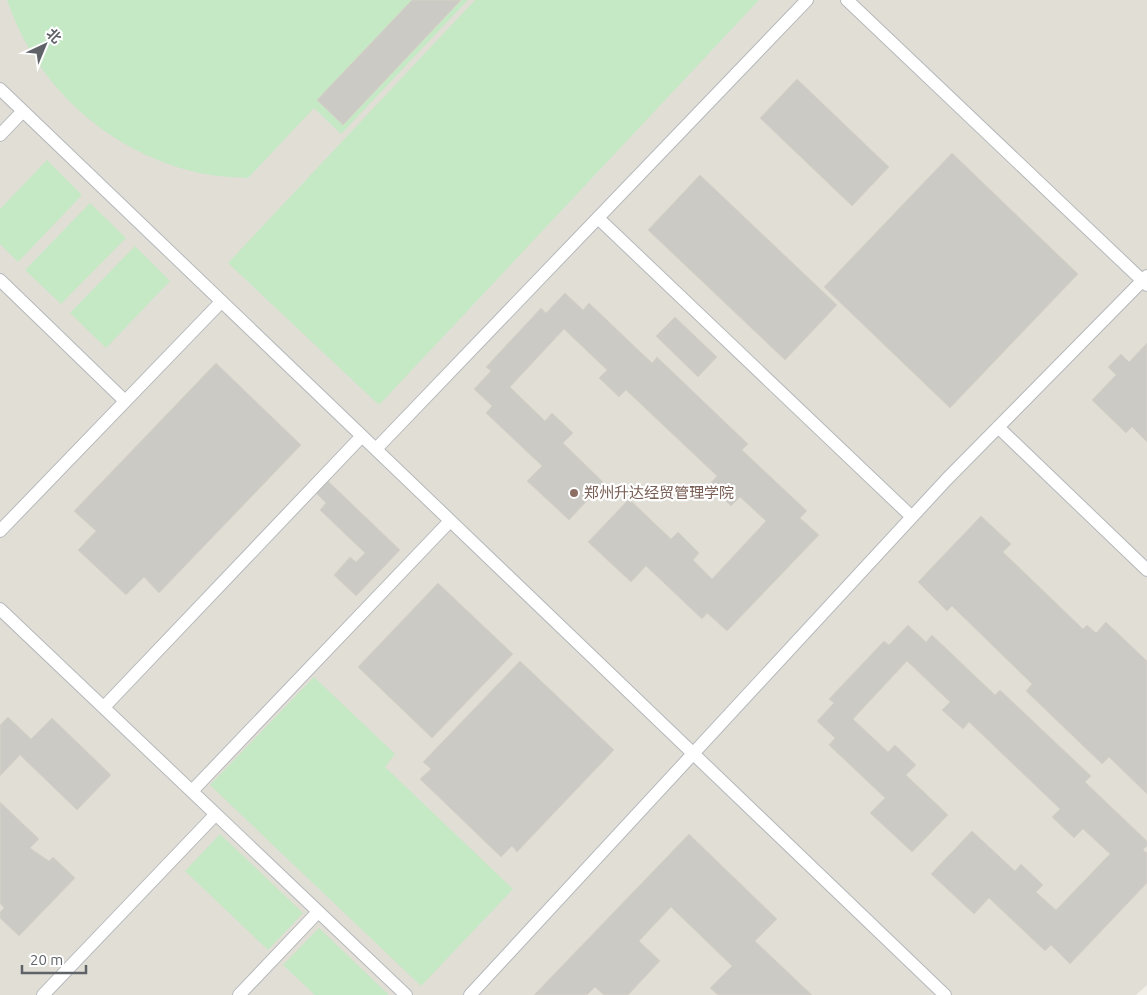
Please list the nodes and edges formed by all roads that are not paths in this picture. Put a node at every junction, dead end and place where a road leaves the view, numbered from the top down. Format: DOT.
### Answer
graph roads {
  1 [pos="807,0"];
  2 [pos="847,0"];
  3 [pos="0,89"];
  4 [pos="23,111"];
  5 [pos="0,135"];
  6 [pos="598,218"];
  7 [pos="0,280"];
  8 [pos="1145,281"];
  9 [pos="222,302"];
  10 [pos="125,401"];
  11 [pos="998,427"];
  12 [pos="362,436"];
  13 [pos="376,449"];
  14 [pos="912,517"];
  15 [pos="450,521"];
  16 [pos="0,530"];
  17 [pos="1147,570"];
  18 [pos="0,608"];
  19 [pos="104,707"];
  20 [pos="694,754"];
  21 [pos="192,791"];
  22 [pos="216,814"];
  23 [pos="318,912"];
  24 [pos="43,995"];
  25 [pos="239,995"];
  26 [pos="406,995"];
  27 [pos="470,995"];
  28 [pos="945,995"];
  1 -- 6 [label="lane"];
  2 -- 8 [label="lane"];
  3 -- 4 [label="lane"];
  4 -- 5 [label="lane"];
  4 -- 9 [label="lane"];
  6 -- 13 [label="lane"];
  6 -- 14 [label="lane"];
  7 -- 10 [label="lane"];
  8 -- 11 [label="lane"];
  9 -- 10 [label="lane"];
  9 -- 12 [label="lane"];
  10 -- 16 [label="lane"];
  11 -- 14 [label="lane"];
  11 -- 17 [label="lane"];
  12 -- 13 [label="lane"];
  12 -- 19 [label="lane"];
  13 -- 15 [label="lane"];
  14 -- 20 [label="lane"];
  15 -- 20 [label="lane"];
  15 -- 21 [label="lane"];
  18 -- 19 [label="lane"];
  19 -- 21 [label="lane"];
  20 -- 27 [label="lane"];
  20 -- 28 [label="lane"];
  21 -- 22 [label="lane"];
  22 -- 23 [label="lane"];
  22 -- 24 [label="lane"];
  23 -- 25 [label="lane"];
  23 -- 26 [label="lane"];
}
